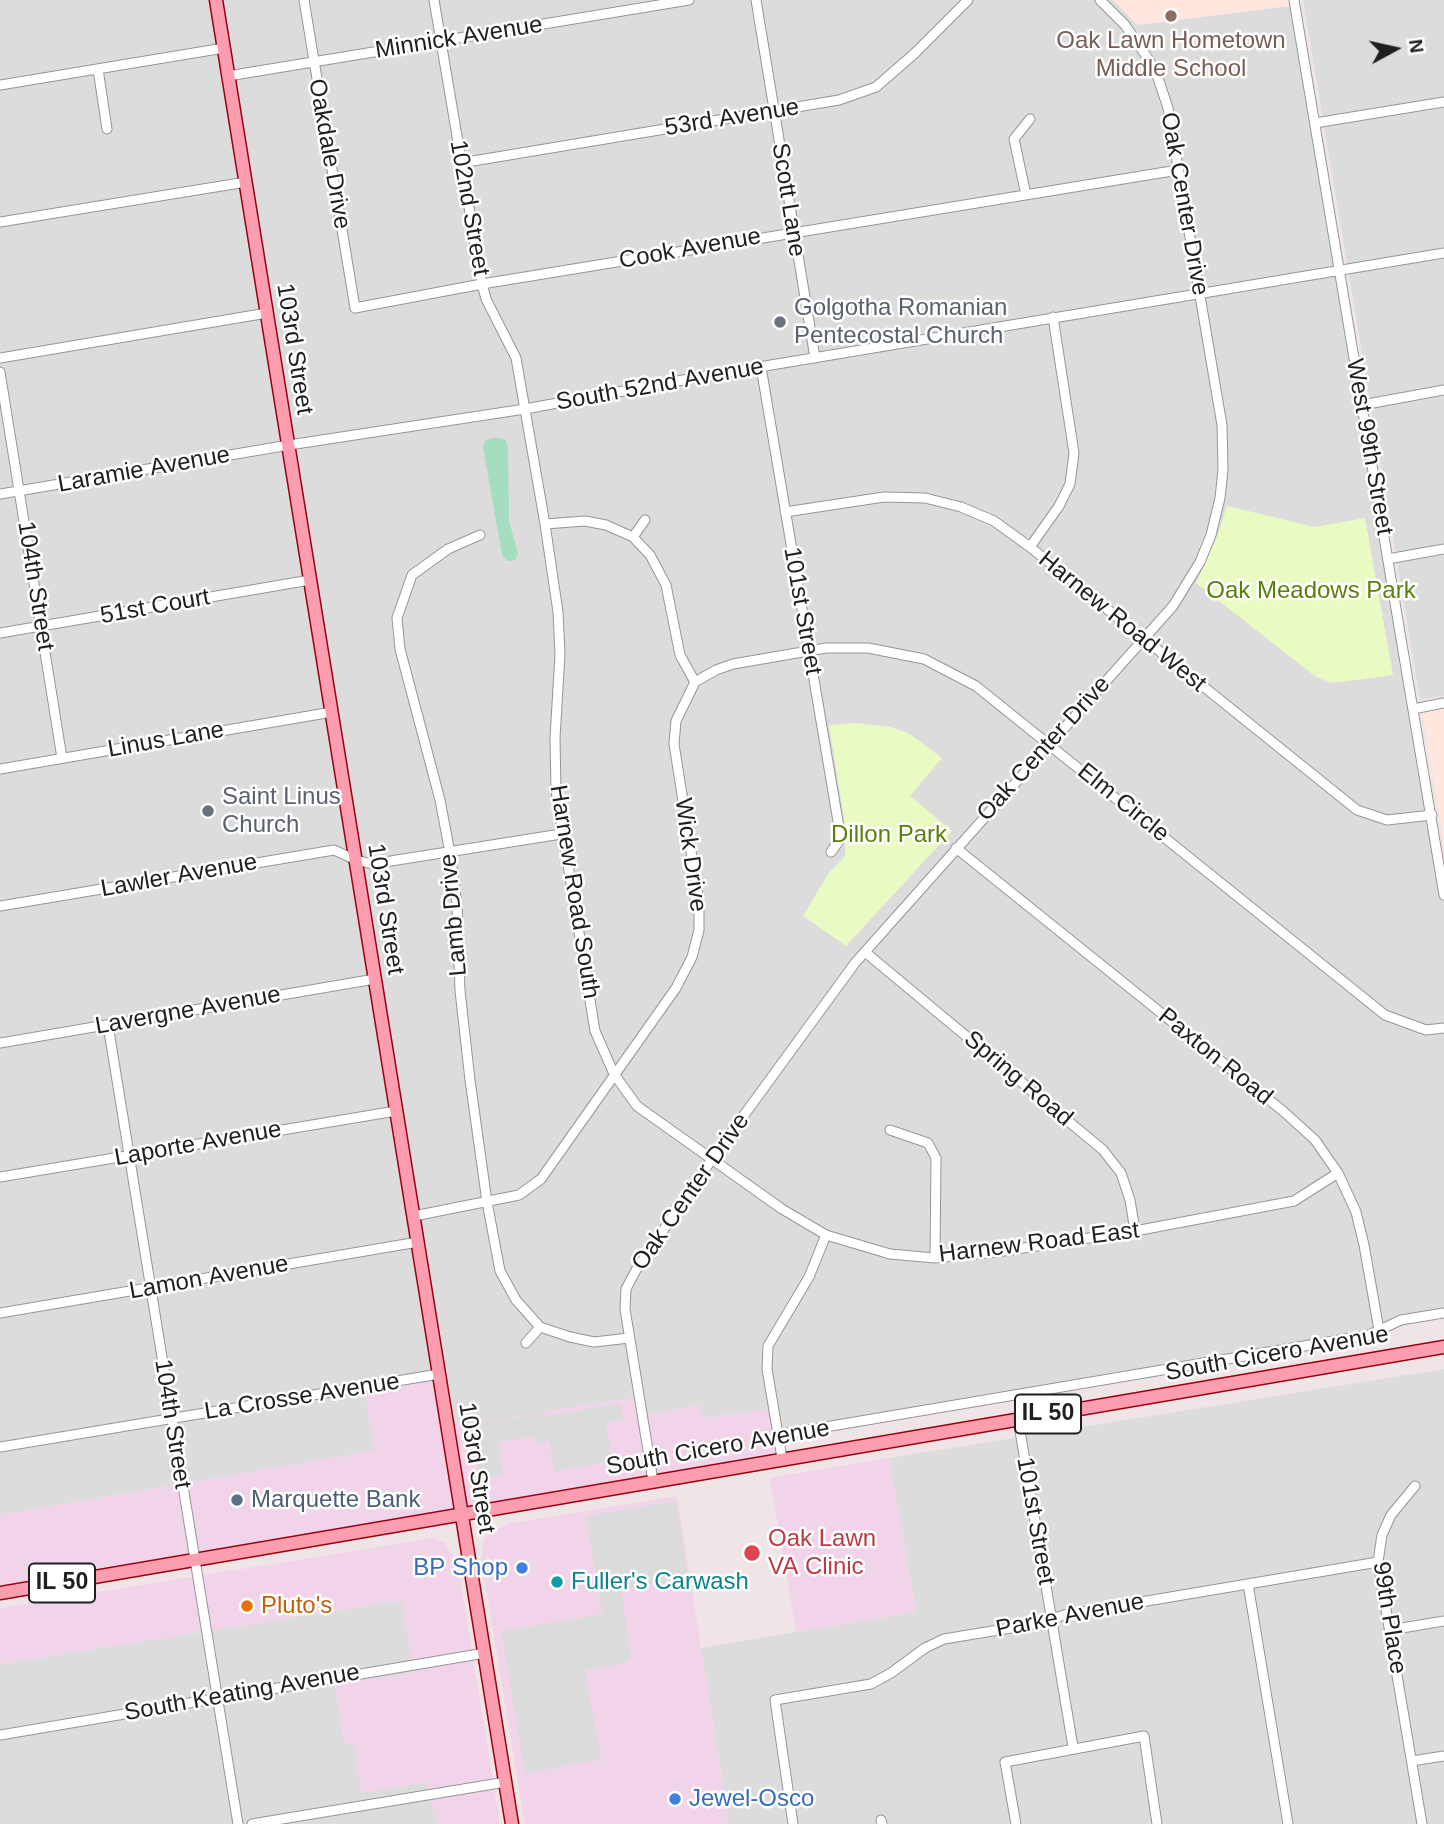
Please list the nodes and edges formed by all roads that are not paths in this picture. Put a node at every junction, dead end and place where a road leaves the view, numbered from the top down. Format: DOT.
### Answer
graph roads {
  1 [pos="216,0"];
  2 [pos="304,0"];
  3 [pos="433,0"];
  4 [pos="689,0"];
  5 [pos="756,0"];
  6 [pos="968,0"];
  7 [pos="1100,0"];
  8 [pos="1294,0"];
  9 [pos="440,41"];
  10 [pos="224,48"];
  11 [pos="313,62"];
  12 [pos="98,69"];
  13 [pos="228,76"];
  14 [pos="0,85"];
  15 [pos="1444,102"];
  16 [pos="774,111"];
  17 [pos="1030,119"];
  18 [pos="1315,123"];
  19 [pos="107,129"];
  20 [pos="461,163"];
  21 [pos="1178,170"];
  22 [pos="246,182"];
  23 [pos="1026,195"];
  24 [pos="0,222"];
  25 [pos="793,232"];
  26 [pos="1444,253"];
  27 [pos="1339,269"];
  28 [pos="482,284"];
  29 [pos="1200,292"];
  30 [pos="355,308"];
  31 [pos="267,313"];
  32 [pos="1053,317"];
  33 [pos="0,358"];
  34 [pos="815,358"];
  35 [pos="761,367"];
  36 [pos="0,372"];
  37 [pos="1444,390"];
  38 [pos="1362,405"];
  39 [pos="525,409"];
  40 [pos="289,446"];
  41 [pos="19,491"];
  42 [pos="0,494"];
  43 [pos="785,512"];
  44 [pos="645,520"];
  45 [pos="545,524"];
  46 [pos="480,535"];
  47 [pos="633,537"];
  48 [pos="1030,547"];
  49 [pos="1444,549"];
  50 [pos="1388,559"];
  51 [pos="310,580"];
  52 [pos="41,626"];
  53 [pos="0,633"];
  54 [pos="1142,640"];
  55 [pos="808,650"];
  56 [pos="695,682"];
  57 [pos="1444,704"];
  58 [pos="1413,709"];
  59 [pos="332,712"];
  60 [pos="1049,744"];
  61 [pos="62,758"];
  62 [pos="0,769"];
  63 [pos="1432,815"];
  64 [pos="561,834"];
  65 [pos="956,848"];
  66 [pos="831,852"];
  67 [pos="450,853"];
  68 [pos="356,860"];
  69 [pos="1444,891"];
  70 [pos="0,906"];
  71 [pos="864,952"];
  72 [pos="375,979"];
  73 [pos="108,1025"];
  74 [pos="1444,1028"];
  75 [pos="0,1043"];
  76 [pos="614,1074"];
  77 [pos="396,1111"];
  78 [pos="890,1130"];
  79 [pos="129,1156"];
  80 [pos="712,1159"];
  81 [pos="1338,1173"];
  82 [pos="0,1177"];
  83 [pos="488,1202"];
  84 [pos="414,1216"];
  85 [pos="1135,1231"];
  86 [pos="826,1235"];
  87 [pos="418,1242"];
  88 [pos="935,1258"];
  89 [pos="149,1289"];
  90 [pos="0,1313"];
  91 [pos="1444,1313"];
  92 [pos="540,1327"];
  93 [pos="1379,1330"];
  94 [pos="629,1338"];
  95 [pos="526,1343"];
  96 [pos="1444,1347"];
  97 [pos="439,1374"];
  98 [pos="171,1419"];
  99 [pos="1018,1419"];
  100 [pos="778,1434"];
  101 [pos="0,1447"];
  102 [pos="782,1458"];
  103 [pos="653,1481"];
  104 [pos="1415,1486"];
  105 [pos="462,1514"];
  106 [pos="194,1561"];
  107 [pos="1378,1562"];
  108 [pos="1248,1584"];
  109 [pos="0,1593"];
  110 [pos="1052,1619"];
  111 [pos="1444,1621"];
  112 [pos="1390,1630"];
  113 [pos="485,1653"];
  114 [pos="216,1698"];
  115 [pos="0,1735"];
  116 [pos="1073,1747"];
  117 [pos="1444,1756"];
  118 [pos="1412,1761"];
  119 [pos="506,1783"];
  120 [pos="238,1824"];
  121 [pos="252,1824"];
  122 [pos="512,1824"];
  123 [pos="793,1824"];
  124 [pos="1016,1824"];
  125 [pos="1157,1824"];
  126 [pos="1288,1824"];
  127 [pos="1422,1824"];
  1 -- 10 [label="main road, 103rd Street"];
  2 -- 11 [label="street, Oakdale Drive"];
  3 -- 9 [label="street, 102nd Street"];
  4 -- 9 [label="street, Minnick Avenue"];
  5 -- 16 [label="street, Scott Lane"];
  6 -- 16 [label="street, 53rd Avenue"];
  7 -- 21 [label="street, Oak Center Drive"];
  8 -- 18 [label="street, West 99th Street"];
  9 -- 11 [label="street, Minnick Avenue"];
  9 -- 20 [label="street, 102nd Street"];
  10 -- 12 [label="street"];
  10 -- 13 [label="main road, 103rd Street"];
  11 -- 13 [label="street, Minnick Avenue"];
  11 -- 30 [label="street, Oakdale Drive"];
  12 -- 14 [label="street"];
  12 -- 19 [label="street"];
  13 -- 22 [label="main road, 103rd Street"];
  15 -- 18 [label="street"];
  16 -- 20 [label="street, 53rd Avenue"];
  16 -- 25 [label="street, Scott Lane"];
  17 -- 23 [label="street"];
  18 -- 27 [label="street, West 99th Street"];
  20 -- 28 [label="street, 102nd Street"];
  21 -- 23 [label="street, Cook Avenue"];
  21 -- 29 [label="street, Oak Center Drive"];
  22 -- 24 [label="street"];
  22 -- 31 [label="main road, 103rd Street"];
  23 -- 25 [label="street, Cook Avenue"];
  25 -- 28 [label="street, Cook Avenue"];
  25 -- 34 [label="street, Scott Lane"];
  26 -- 27 [label="street, South 52nd Avenue"];
  27 -- 29 [label="street, South 52nd Avenue"];
  27 -- 38 [label="street, West 99th Street"];
  28 -- 30 [label="street, Cook Avenue"];
  28 -- 39 [label="street, 102nd Street"];
  29 -- 32 [label="street, South 52nd Avenue"];
  29 -- 54 [label="street, Oak Center Drive"];
  31 -- 33 [label="street"];
  31 -- 40 [label="main road, 103rd Street"];
  32 -- 34 [label="street, South 52nd Avenue"];
  32 -- 48 [label="street"];
  34 -- 35 [label="street, South 52nd Avenue"];
  35 -- 39 [label="street, South 52nd Avenue"];
  35 -- 43 [label="street, 101st Street"];
  36 -- 41 [label="street, 104th Street"];
  37 -- 38 [label="street"];
  38 -- 50 [label="street, West 99th Street"];
  39 -- 40 [label="street, South 52nd Avenue"];
  39 -- 45 [label="street, Harnew Road South"];
  40 -- 41 [label="street, Laramie Avenue"];
  40 -- 51 [label="main road, 103rd Street"];
  41 -- 42 [label="street, Laramie Avenue"];
  41 -- 52 [label="street, 104th Street"];
  43 -- 48 [label="street, Harnew Road West"];
  43 -- 55 [label="street, 101st Street"];
  44 -- 47 [label="street"];
  45 -- 47 [label="street"];
  45 -- 64 [label="street, Harnew Road South"];
  46 -- 67 [label="street, Lamb Drive"];
  47 -- 56 [label="street"];
  48 -- 54 [label="street, Harnew Road West"];
  49 -- 50 [label="street"];
  50 -- 58 [label="street, West 99th Street"];
  51 -- 52 [label="street, 51st Court"];
  51 -- 59 [label="main road, 103rd Street"];
  52 -- 53 [label="street, 51st Court"];
  52 -- 61 [label="street, 104th Street"];
  54 -- 60 [label="street, Oak Center Drive"];
  54 -- 63 [label="street, Harnew Road West"];
  55 -- 56 [label="street, Elm Circle"];
  55 -- 60 [label="street, Elm Circle"];
  55 -- 66 [label="street, 101st Street"];
  56 -- 76 [label="street, Wick Drive"];
  57 -- 58 [label="street"];
  58 -- 63 [label="street, West 99th Street"];
  59 -- 61 [label="street, Linus Lane"];
  59 -- 68 [label="main road, 103rd Street"];
  60 -- 65 [label="street, Oak Center Drive"];
  60 -- 74 [label="street, Elm Circle"];
  61 -- 62 [label="street, Linus Lane"];
  63 -- 69 [label="street, West 99th Street"];
  64 -- 67 [label="street, Lawler Avenue"];
  64 -- 76 [label="street, Harnew Road South"];
  65 -- 71 [label="street, Oak Center Drive"];
  65 -- 81 [label="street, Paxton Road"];
  67 -- 68 [label="street, Lawler Avenue"];
  67 -- 83 [label="street, Lamb Drive"];
  68 -- 70 [label="street, Lawler Avenue"];
  68 -- 72 [label="main road, 103rd Street"];
  71 -- 80 [label="street, Oak Center Drive"];
  71 -- 85 [label="street, Spring Road"];
  72 -- 73 [label="street, Lavergne Avenue"];
  72 -- 77 [label="main road, 103rd Street"];
  73 -- 75 [label="street, Lavergne Avenue"];
  73 -- 79 [label="street, 104th Street"];
  76 -- 80 [label="street, Harnew Road South"];
  76 -- 83 [label="street, Wick Drive"];
  77 -- 79 [label="street, Laporte Avenue"];
  77 -- 84 [label="main road, 103rd Street"];
  78 -- 88 [label="street"];
  79 -- 82 [label="street, Laporte Avenue"];
  79 -- 89 [label="street, 104th Street"];
  80 -- 86 [label="street, Harnew Road East"];
  80 -- 94 [label="street, Oak Center Drive"];
  81 -- 85 [label="street, Harnew Road East"];
  81 -- 93 [label="street, Paxton Road"];
  83 -- 84 [label="street, Wick Drive"];
  83 -- 92 [label="street, Lamb Drive"];
  84 -- 87 [label="main road, 103rd Street"];
  85 -- 88 [label="street, Harnew Road East"];
  86 -- 88 [label="street, Harnew Road East"];
  86 -- 100 [label="street"];
  87 -- 89 [label="street, Lamon Avenue"];
  87 -- 97 [label="main road, 103rd Street"];
  89 -- 90 [label="street, Lamon Avenue"];
  89 -- 98 [label="street, 104th Street"];
  91 -- 93 [label="street, South Cicero Avenue"];
  92 -- 94 [label="street"];
  92 -- 95 [label="street"];
  93 -- 100 [label="street, South Cicero Avenue"];
  94 -- 103 [label="street, Oak Center Drive"];
  96 -- 99 [label="main road, South Cicero Avenue / IL 50"];
  97 -- 98 [label="street, La Crosse Avenue"];
  97 -- 105 [label="main road, 103rd Street"];
  98 -- 101 [label="street, La Crosse Avenue"];
  98 -- 106 [label="street, 104th Street"];
  99 -- 102 [label="main road, South Cicero Avenue / IL 50"];
  99 -- 110 [label="street, 101st Street"];
  100 -- 102 [label="street"];
  102 -- 103 [label="main road, South Cicero Avenue / IL 50"];
  103 -- 105 [label="main road, South Cicero Avenue / IL 50"];
  104 -- 107 [label="street, 99th Place"];
  105 -- 106 [label="main road, South Cicero Avenue / IL 50"];
  105 -- 113 [label="main road, 103rd Street"];
  106 -- 109 [label="main road, South Cicero Avenue / IL 50"];
  106 -- 114 [label="street, 104th Street"];
  107 -- 108 [label="street, Parke Avenue"];
  107 -- 112 [label="street, 99th Place"];
  108 -- 110 [label="street, Parke Avenue"];
  108 -- 126 [label="street"];
  110 -- 116 [label="street, 101st Street"];
  110 -- 123 [label="street, Parke Avenue"];
  111 -- 112 [label="street"];
  112 -- 118 [label="street, 99th Place"];
  113 -- 114 [label="street, South Keating Avenue"];
  113 -- 119 [label="main road, 103rd Street"];
  114 -- 115 [label="street, South Keating Avenue"];
  114 -- 120 [label="street, 104th Street"];
  116 -- 124 [label="street"];
  116 -- 125 [label="street"];
  117 -- 118 [label="street"];
  118 -- 127 [label="street, 99th Place"];
  119 -- 121 [label="street"];
  119 -- 122 [label="main road, 103rd Street"];
}
